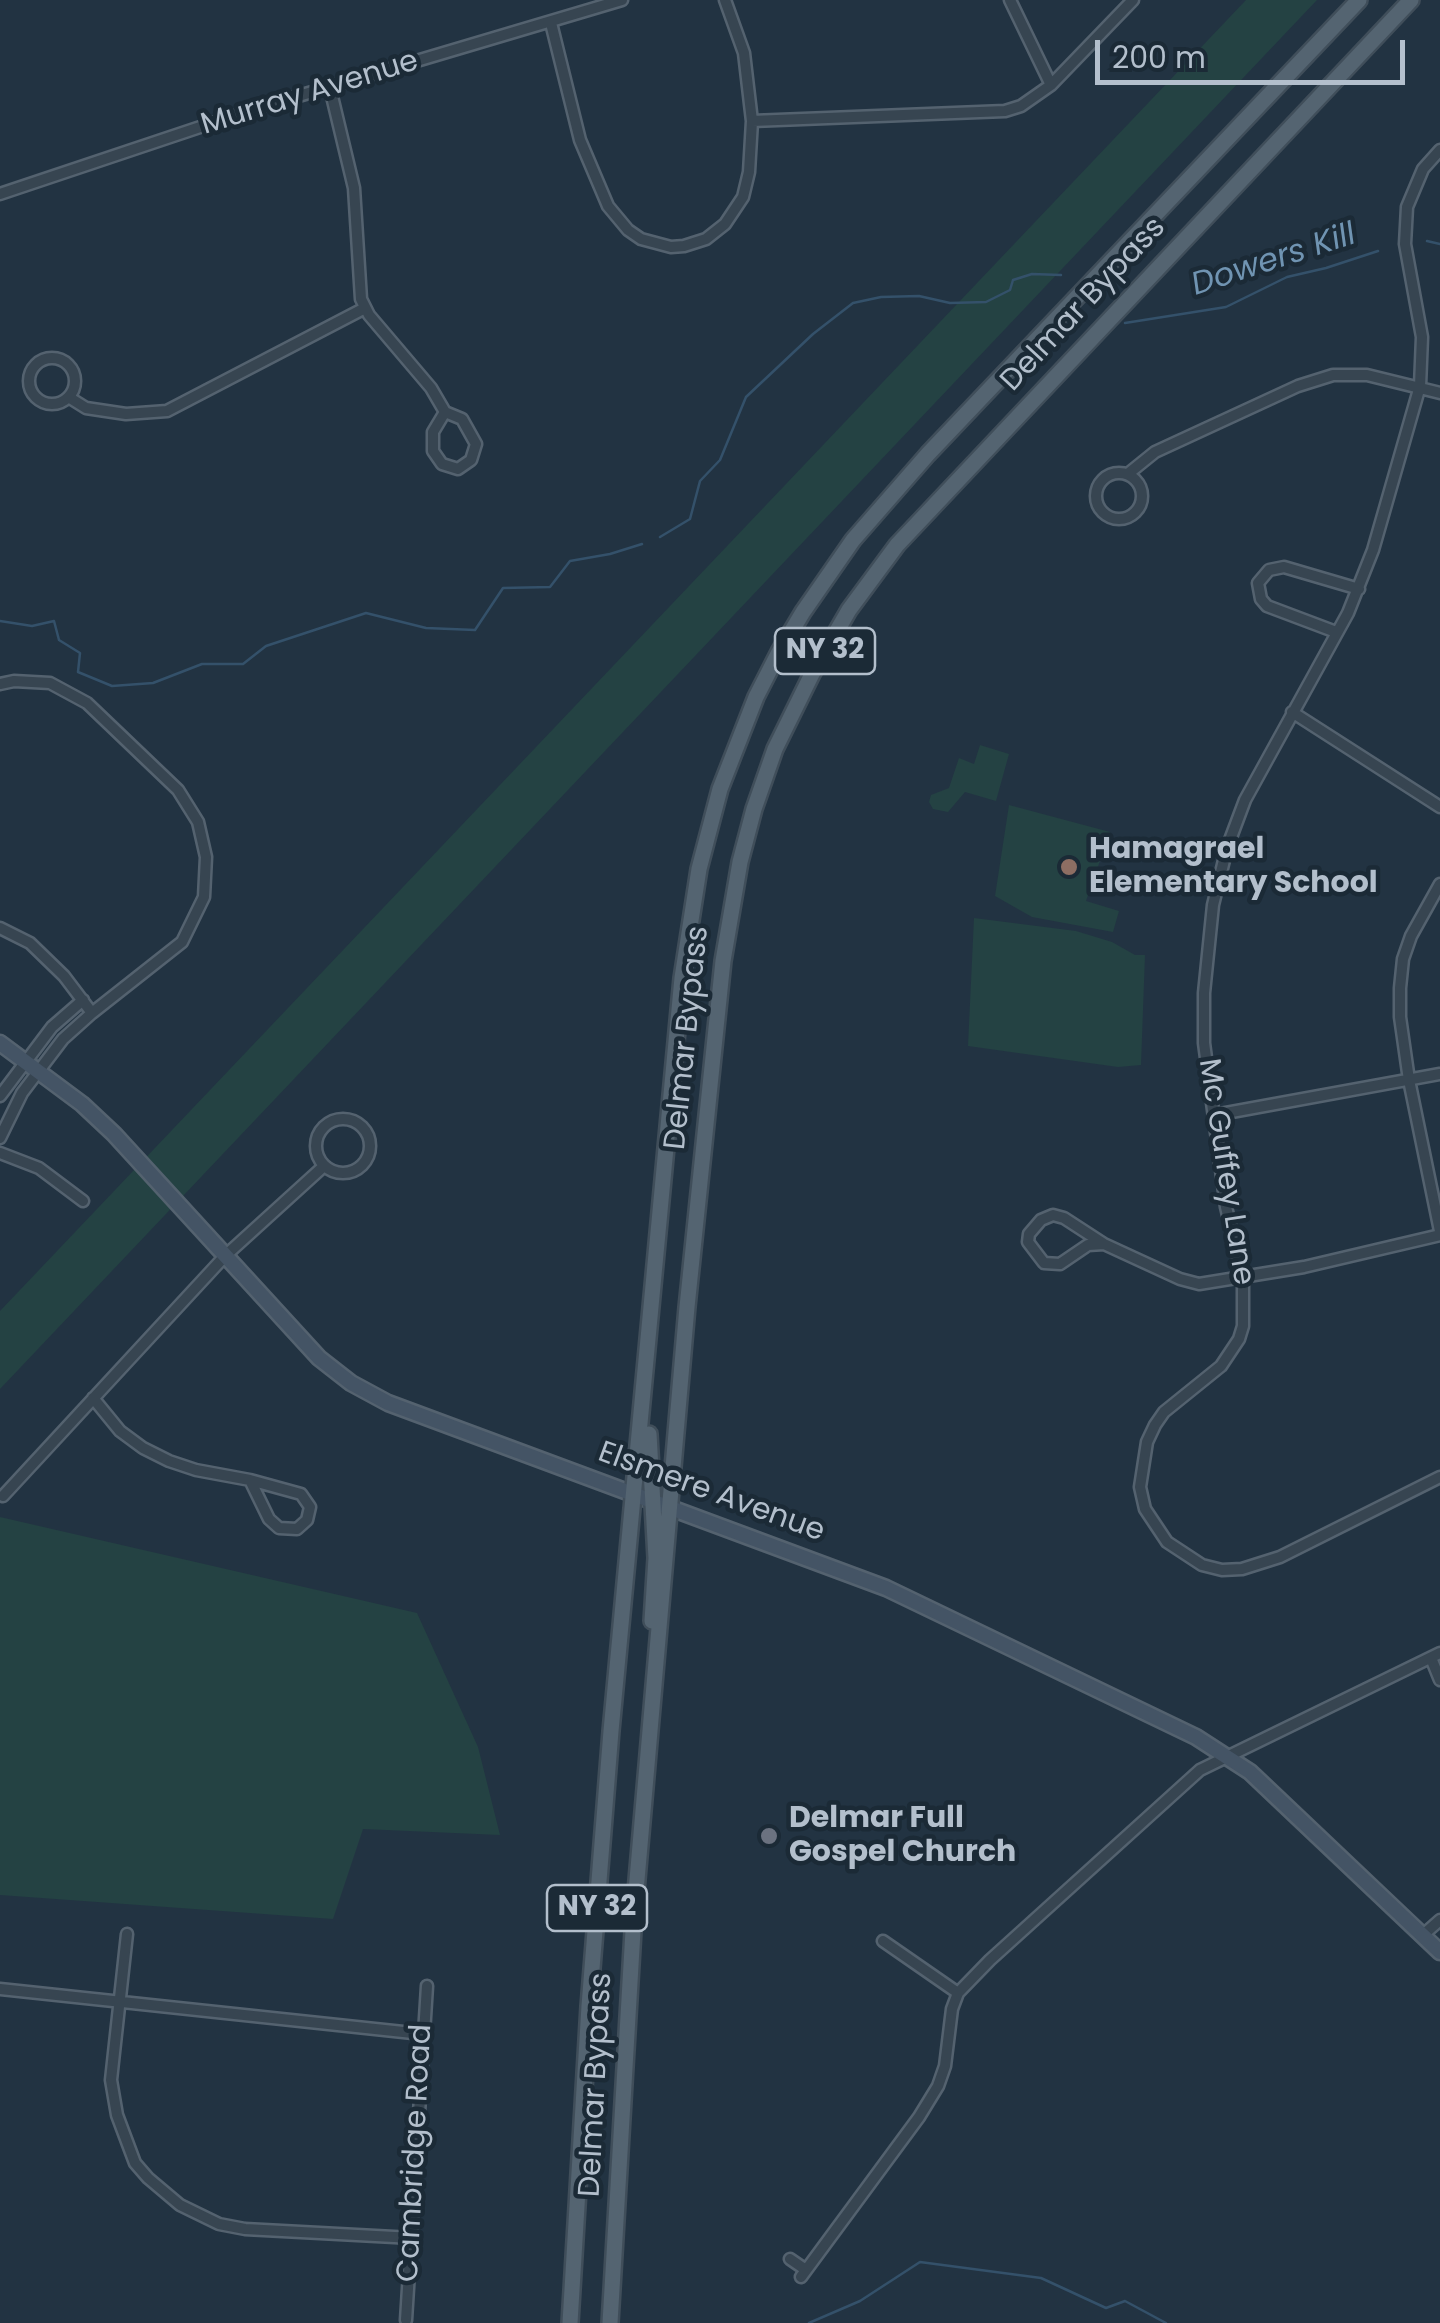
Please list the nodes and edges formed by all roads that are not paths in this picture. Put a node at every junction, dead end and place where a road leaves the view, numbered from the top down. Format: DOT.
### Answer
graph roads {
  1 [pos="622,0"];
  2 [pos="725,0"];
  3 [pos="1010,0"];
  4 [pos="1134,0"];
  5 [pos="1359,0"];
  6 [pos="1411,0"];
  7 [pos="550,22"];
  8 [pos="1051,85"];
  9 [pos="330,88"];
  10 [pos="752,121"];
  11 [pos="1440,150"];
  12 [pos="0,194"];
  13 [pos="365,308"];
  14 [pos="1420,386"];
  15 [pos="1440,393"];
  16 [pos="70,398"];
  17 [pos="445,412"];
  18 [pos="1129,472"];
  19 [pos="1359,589"];
  20 [pos="1336,632"];
  21 [pos="0,684"];
  22 [pos="1292,712"];
  23 [pos="1440,807"];
  24 [pos="1440,884"];
  25 [pos="0,928"];
  26 [pos="83,1000"];
  27 [pos="92,1013"];
  28 [pos="0,1044"];
  29 [pos="25,1061"];
  30 [pos="39,1071"];
  31 [pos="1440,1074"];
  32 [pos="1409,1080"];
  33 [pos="0,1096"];
  34 [pos="1215,1116"];
  35 [pos="0,1138"];
  36 [pos="0,1152"];
  37 [pos="324,1166"];
  38 [pos="83,1201"];
  39 [pos="1440,1233"];
  40 [pos="1104,1244"];
  41 [pos="225,1256"];
  42 [pos="656,1275"];
  43 [pos="1244,1278"];
  44 [pos="92,1398"];
  45 [pos="1440,1477"];
  46 [pos="250,1480"];
  47 [pos="633,1493"];
  48 [pos="4,1496"];
  49 [pos="651,1500"];
  50 [pos="672,1507"];
  51 [pos="1436,1655"];
  52 [pos="1440,1680"];
  53 [pos="652,1710"];
  54 [pos="1230,1756"];
  55 [pos="1440,1920"];
  56 [pos="126,1934"];
  57 [pos="1423,1934"];
  58 [pos="883,1941"];
  59 [pos="1440,1952"];
  60 [pos="427,1986"];
  61 [pos="0,1989"];
  62 [pos="958,1993"];
  63 [pos="118,2002"];
  64 [pos="422,2034"];
  65 [pos="413,2238"];
  66 [pos="790,2259"];
  67 [pos="406,2320"];
  68 [pos="570,2323"];
  69 [pos="610,2323"];
  1 -- 7 [label="street, Murray Avenue"];
  2 -- 10 [label="street"];
  3 -- 8 [label="street"];
  4 -- 8 [label="street"];
  5 -- 42 [label="main road, Delmar Bypass / NY 32"];
  6 -- 50 [label="main road, Delmar Bypass / NY 32"];
  7 -- 9 [label="street, Murray Avenue"];
  7 -- 10 [label="street"];
  8 -- 10 [label="street"];
  9 -- 12 [label="street, Murray Avenue"];
  9 -- 13 [label="street"];
  11 -- 14 [label="street, Mc Guffey Lane"];
  13 -- 16 [label="street"];
  13 -- 17 [label="street"];
  14 -- 15 [label="street"];
  14 -- 18 [label="street"];
  14 -- 19 [label="street, Mc Guffey Lane"];
  16 -- 16 [label="street"];
  17 -- 17 [label="street"];
  18 -- 18 [label="street"];
  19 -- 20 [label="street, Mc Guffey Lane"];
  19 -- 20 [label="street"];
  20 -- 22 [label="street, Mc Guffey Lane"];
  21 -- 27 [label="street"];
  22 -- 23 [label="street"];
  22 -- 34 [label="street, Mc Guffey Lane"];
  24 -- 32 [label="street"];
  25 -- 26 [label="street"];
  26 -- 27 [label="street"];
  26 -- 29 [label="street"];
  27 -- 30 [label="street"];
  28 -- 29 [label="main road, Elsmere Avenue"];
  29 -- 30 [label="main road, Elsmere Avenue"];
  29 -- 33 [label="street"];
  30 -- 35 [label="street"];
  30 -- 41 [label="main road, Elsmere Avenue"];
  31 -- 32 [label="street"];
  32 -- 34 [label="street"];
  32 -- 39 [label="street"];
  34 -- 43 [label="street, Mc Guffey Lane"];
  36 -- 38 [label="street"];
  37 -- 37 [label="street"];
  37 -- 41 [label="street"];
  39 -- 43 [label="street"];
  40 -- 40 [label="street"];
  40 -- 43 [label="street"];
  41 -- 44 [label="street"];
  41 -- 47 [label="main road, Elsmere Avenue"];
  42 -- 47 [label="main road, Delmar Bypass / NY 32"];
  42 -- 49 [label="main road"];
  43 -- 45 [label="street, Mc Guffey Lane"];
  44 -- 46 [label="street"];
  44 -- 48 [label="street"];
  46 -- 46 [label="street"];
  47 -- 49 [label="main road, Elsmere Avenue"];
  47 -- 68 [label="main road, Delmar Bypass / NY 32"];
  49 -- 50 [label="main road, Elsmere Avenue"];
  49 -- 53 [label="main road"];
  50 -- 53 [label="main road, Delmar Bypass / NY 32"];
  50 -- 54 [label="main road, Elsmere Avenue"];
  51 -- 52 [label="street"];
  51 -- 54 [label="street"];
  53 -- 69 [label="main road, Delmar Bypass / NY 32"];
  54 -- 57 [label="main road, Elsmere Avenue"];
  54 -- 62 [label="street"];
  55 -- 57 [label="street"];
  56 -- 63 [label="street"];
  57 -- 59 [label="main road, Elsmere Avenue"];
  58 -- 62 [label="street"];
  60 -- 64 [label="street, Cambridge Road"];
  61 -- 63 [label="street"];
  62 -- 66 [label="street"];
  63 -- 64 [label="street"];
  63 -- 65 [label="street"];
  64 -- 65 [label="street, Cambridge Road"];
  65 -- 67 [label="street, Cambridge Road"];
}
